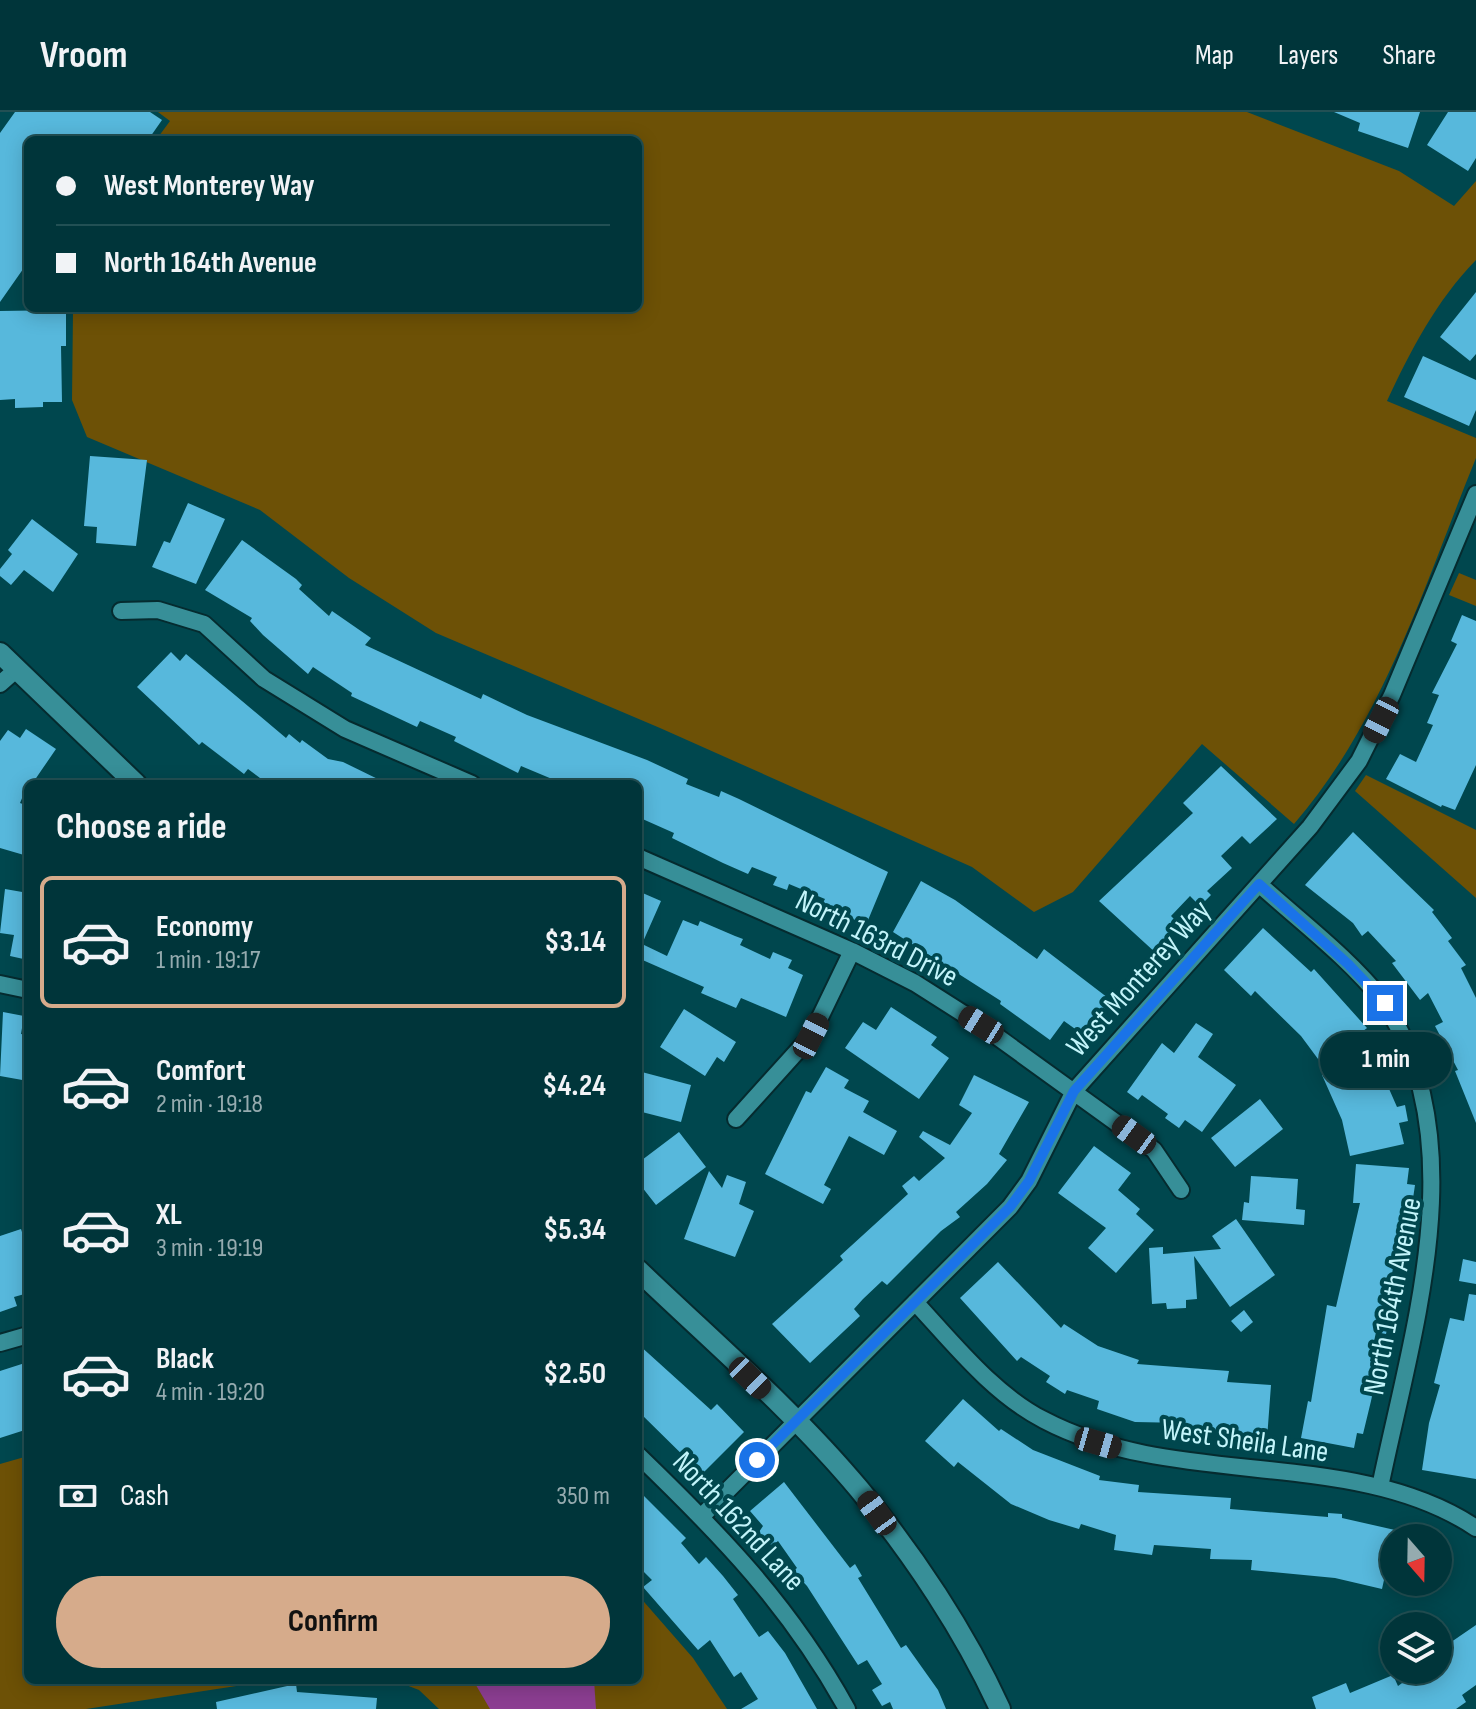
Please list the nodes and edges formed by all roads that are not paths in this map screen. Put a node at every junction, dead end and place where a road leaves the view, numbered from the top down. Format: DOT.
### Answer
graph roads {
  1 [pos="1476,494"];
  2 [pos="121,611"];
  3 [pos="0,653"];
  4 [pos="17,669"];
  5 [pos="0,684"];
  6 [pos="132,780"];
  7 [pos="463,780"];
  8 [pos="642,859"];
  9 [pos="1259,884"];
  10 [pos="852,951"];
  11 [pos="0,984"];
  12 [pos="24,989"];
  13 [pos="1074,1091"];
  14 [pos="736,1119"];
  15 [pos="1181,1190"];
  16 [pos="642,1274"];
  17 [pos="915,1302"];
  18 [pos="24,1336"];
  19 [pos="0,1343"];
  20 [pos="795,1421"];
  21 [pos="642,1459"];
  22 [pos="1380,1487"];
  23 [pos="702,1516"];
  24 [pos="1476,1528"];
  25 [pos="847,1709"];
  26 [pos="1000,1709"];
  1 -- 9 [label="street, West Monterey Way"];
  2 -- 7 [label="street"];
  3 -- 4 [label="street"];
  4 -- 5 [label="street"];
  4 -- 6 [label="street"];
  8 -- 10 [label="street, North 163rd Drive"];
  9 -- 13 [label="street, West Monterey Way"];
  9 -- 22 [label="street, North 164th Avenue"];
  10 -- 13 [label="street, North 163rd Drive"];
  10 -- 14 [label="street"];
  11 -- 12 [label="street"];
  13 -- 15 [label="street, North 163rd Drive"];
  13 -- 17 [label="street, West Monterey Way"];
  16 -- 20 [label="street"];
  17 -- 20 [label="street, West Monterey Way"];
  17 -- 22 [label="street, West Sheila Lane"];
  18 -- 19 [label="street"];
  20 -- 23 [label="street, West Monterey Way"];
  20 -- 26 [label="street"];
  21 -- 23 [label="street, North 162nd Lane"];
  22 -- 24 [label="street"];
  23 -- 25 [label="street, North 162nd Lane"];
}
